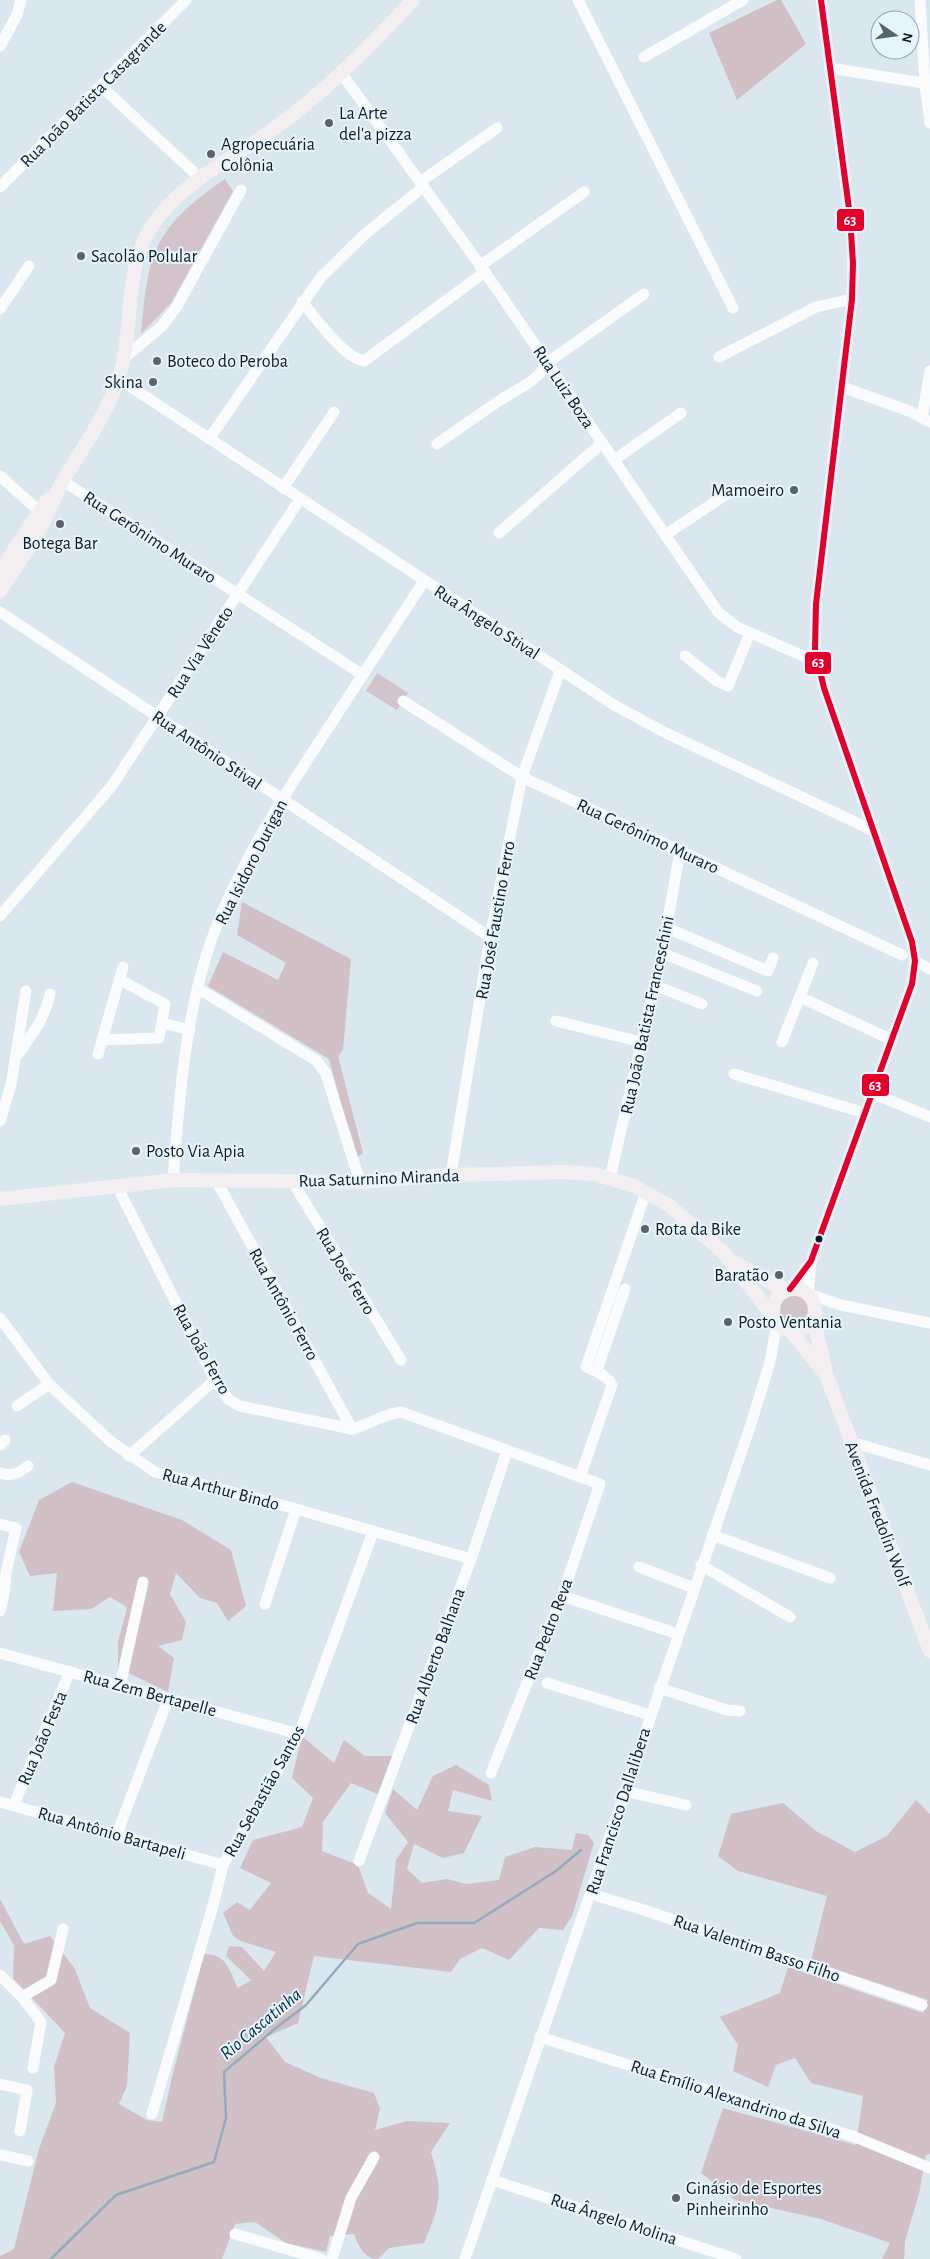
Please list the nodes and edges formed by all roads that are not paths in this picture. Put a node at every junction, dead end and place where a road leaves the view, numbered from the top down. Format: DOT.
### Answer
graph roads {
  1 [pos="21,0"];
  2 [pos="186,0"];
  3 [pos="413,0"];
  4 [pos="578,0"];
  5 [pos="743,0"];
  6 [pos="820,0"];
  7 [pos="920,0"];
  8 [pos="0,46"];
  9 [pos="644,57"];
  10 [pos="830,68"];
  11 [pos="342,74"];
  12 [pos="928,84"];
  13 [pos="100,86"];
  14 [pos="928,99"];
  15 [pos="930,124"];
  16 [pos="497,128"];
  17 [pos="201,179"];
  18 [pos="422,184"];
  19 [pos="0,187"];
  20 [pos="241,190"];
  21 [pos="584,192"];
  22 [pos="29,266"];
  23 [pos="482,269"];
  24 [pos="644,294"];
  25 [pos="852,299"];
  26 [pos="302,302"];
  27 [pos="733,308"];
  28 [pos="0,309"];
  29 [pos="719,357"];
  30 [pos="124,358"];
  31 [pos="548,363"];
  32 [pos="930,371"];
  33 [pos="118,379"];
  34 [pos="842,387"];
  35 [pos="334,412"];
  36 [pos="682,413"];
  37 [pos="926,420"];
  38 [pos="209,439"];
  39 [pos="602,443"];
  40 [pos="437,444"];
  41 [pos="614,460"];
  42 [pos="0,476"];
  43 [pos="63,481"];
  44 [pos="284,488"];
  45 [pos="734,490"];
  46 [pos="300,499"];
  47 [pos="39,511"];
  48 [pos="499,533"];
  49 [pos="665,535"];
  50 [pos="0,570"];
  51 [pos="424,581"];
  52 [pos="0,591"];
  53 [pos="238,594"];
  54 [pos="0,612"];
  55 [pos="750,633"];
  56 [pos="685,656"];
  57 [pos="817,662"];
  58 [pos="560,671"];
  59 [pos="363,675"];
  60 [pos="403,700"];
  61 [pos="158,717"];
  62 [pos="522,777"];
  63 [pos="281,800"];
  64 [pos="874,832"];
  65 [pos="680,851"];
  66 [pos="0,916"];
  67 [pos="667,928"];
  68 [pos="490,937"];
  69 [pos="662,953"];
  70 [pos="902,955"];
  71 [pos="773,958"];
  72 [pos="916,962"];
  73 [pos="930,962"];
  74 [pos="813,963"];
  75 [pos="123,967"];
  76 [pos="930,969"];
  77 [pos="120,980"];
  78 [pos="654,986"];
  79 [pos="199,988"];
  80 [pos="26,991"];
  81 [pos="757,991"];
  82 [pos="50,994"];
  83 [pos="800,997"];
  84 [pos="702,1004"];
  85 [pos="556,1021"];
  86 [pos="163,1023"];
  87 [pos="190,1030"];
  88 [pos="102,1040"];
  89 [pos="892,1040"];
  90 [pos="642,1042"];
  91 [pos="782,1042"];
  92 [pos="98,1054"];
  93 [pos="16,1056"];
  94 [pos="734,1074"];
  95 [pos="872,1093"];
  96 [pos="865,1114"];
  97 [pos="930,1117"];
  98 [pos="0,1120"];
  99 [pos="451,1175"];
  100 [pos="610,1178"];
  101 [pos="173,1180"];
  102 [pos="216,1180"];
  103 [pos="292,1181"];
  104 [pos="360,1182"];
  105 [pos="117,1186"];
  106 [pos="646,1192"];
  107 [pos="0,1199"];
  108 [pos="730,1260"];
  109 [pos="811,1261"];
  110 [pos="625,1289"];
  111 [pos="789,1289"];
  112 [pos="812,1305"];
  113 [pos="0,1318"];
  114 [pos="930,1323"];
  115 [pos="782,1325"];
  116 [pos="401,1360"];
  117 [pos="598,1372"];
  118 [pos="827,1377"];
  119 [pos="215,1380"];
  120 [pos="49,1384"];
  121 [pos="17,1406"];
  122 [pos="352,1429"];
  123 [pos="851,1442"];
  124 [pos="507,1451"];
  125 [pos="129,1456"];
  126 [pos="930,1465"];
  127 [pos="28,1466"];
  128 [pos="0,1472"];
  129 [pos="580,1477"];
  130 [pos="296,1509"];
  131 [pos="0,1524"];
  132 [pos="373,1532"];
  133 [pos="712,1534"];
  134 [pos="471,1559"];
  135 [pos="702,1565"];
  136 [pos="639,1567"];
  137 [pos="3,1577"];
  138 [pos="830,1578"];
  139 [pos="142,1582"];
  140 [pos="694,1588"];
  141 [pos="562,1596"];
  142 [pos="265,1604"];
  143 [pos="0,1611"];
  144 [pos="790,1617"];
  145 [pos="678,1634"];
  146 [pos="930,1651"];
  147 [pos="1,1655"];
  148 [pos="70,1671"];
  149 [pos="547,1683"];
  150 [pos="120,1686"];
  151 [pos="659,1688"];
  152 [pos="168,1699"];
  153 [pos="740,1711"];
  154 [pos="650,1715"];
  155 [pos="299,1734"];
  156 [pos="491,1773"];
  157 [pos="624,1791"];
  158 [pos="0,1802"];
  159 [pos="14,1805"];
  160 [pos="686,1805"];
  161 [pos="116,1834"];
  162 [pos="359,1861"];
  163 [pos="223,1865"];
  164 [pos="590,1894"];
  165 [pos="64,1929"];
  166 [pos="0,1975"];
  167 [pos="22,1997"];
  168 [pos="922,2005"];
  169 [pos="540,2037"];
  170 [pos="33,2068"];
  171 [pos="0,2084"];
  172 [pos="152,2114"];
  173 [pos="20,2131"];
  174 [pos="0,2155"];
  175 [pos="374,2157"];
  176 [pos="28,2161"];
  177 [pos="930,2168"];
  178 [pos="492,2180"];
  179 [pos="235,2234"];
  180 [pos="321,2259"];
  181 [pos="332,2259"];
  182 [pos="465,2259"];
  183 [pos="736,2259"];
  1 -- 8 [label="street"];
  2 -- 13 [label="street, Rua João Batista Casagrande"];
  3 -- 11 [label="main road"];
  4 -- 27 [label="street"];
  5 -- 9 [label="street"];
  6 -- 10 [label="street"];
  7 -- 12 [label="street"];
  10 -- 12 [label="street"];
  10 -- 25 [label="street"];
  11 -- 17 [label="main road"];
  11 -- 18 [label="street, Rua Luiz Boza"];
  12 -- 14 [label="street"];
  13 -- 17 [label="street"];
  13 -- 19 [label="street, Rua João Batista Casagrande"];
  14 -- 15 [label="street"];
  16 -- 18 [label="street"];
  17 -- 30 [label="main road"];
  18 -- 23 [label="street, Rua Luiz Boza"];
  18 -- 26 [label="street"];
  20 -- 30 [label="street"];
  21 -- 23 [label="street"];
  22 -- 28 [label="street"];
  23 -- 26 [label="street"];
  23 -- 31 [label="street, Rua Luiz Boza"];
  24 -- 31 [label="street"];
  25 -- 29 [label="street"];
  25 -- 34 [label="street"];
  26 -- 38 [label="street"];
  30 -- 33 [label="main road"];
  31 -- 39 [label="street, Rua Luiz Boza"];
  31 -- 40 [label="street"];
  32 -- 37 [label="street"];
  33 -- 38 [label="street, Rua Ângelo Stival"];
  33 -- 43 [label="main road"];
  34 -- 37 [label="street"];
  34 -- 57 [label="street"];
  35 -- 44 [label="street"];
  36 -- 41 [label="street"];
  38 -- 44 [label="street, Rua Ângelo Stival"];
  39 -- 41 [label="street, Rua Luiz Boza"];
  39 -- 48 [label="street"];
  41 -- 49 [label="street, Rua Luiz Boza"];
  42 -- 47 [label="street"];
  43 -- 47 [label="main road"];
  43 -- 52 [label="main road"];
  43 -- 53 [label="street, Rua Gerônimo Muraro"];
  44 -- 46 [label="street, Rua Ângelo Stival"];
  45 -- 49 [label="street"];
  46 -- 51 [label="street, Rua Ângelo Stival"];
  46 -- 53 [label="street, Rua Via Vêneto"];
  47 -- 50 [label="main road"];
  49 -- 55 [label="street, Rua Luiz Boza"];
  51 -- 58 [label="street, Rua Ângelo Stival"];
  51 -- 59 [label="street, Rua Isidoro Durigan"];
  53 -- 59 [label="street, Rua Gerônimo Muraro"];
  53 -- 61 [label="street, Rua Via Vêneto"];
  54 -- 61 [label="street, Rua Antônio Stival"];
  55 -- 56 [label="street"];
  55 -- 57 [label="street, Rua Luiz Boza"];
  57 -- 64 [label="street"];
  58 -- 62 [label="street, Rua José Faustino Ferro"];
  58 -- 64 [label="street, Rua Ângelo Stival"];
  59 -- 63 [label="street, Rua Isidoro Durigan"];
  60 -- 62 [label="street, Rua Gerônimo Muraro"];
  61 -- 63 [label="street, Rua Antônio Stival"];
  61 -- 66 [label="street, Rua Via Vêneto"];
  62 -- 65 [label="street, Rua Gerônimo Muraro"];
  62 -- 68 [label="street, Rua José Faustino Ferro"];
  63 -- 68 [label="street, Rua Antônio Stival"];
  63 -- 79 [label="street, Rua Isidoro Durigan"];
  64 -- 72 [label="street"];
  65 -- 67 [label="street, Rua João Batista Franceschini"];
  65 -- 70 [label="street, Rua Gerônimo Muraro"];
  67 -- 69 [label="street, Rua João Batista Franceschini"];
  67 -- 71 [label="street"];
  68 -- 99 [label="street, Rua José Faustino Ferro"];
  69 -- 78 [label="street, Rua João Batista Franceschini"];
  69 -- 81 [label="street"];
  72 -- 73 [label="street"];
  72 -- 76 [label="street"];
  72 -- 89 [label="street"];
  74 -- 83 [label="street"];
  75 -- 77 [label="street"];
  77 -- 86 [label="street"];
  77 -- 88 [label="street"];
  78 -- 84 [label="street"];
  78 -- 90 [label="street, Rua João Batista Franceschini"];
  79 -- 87 [label="street, Rua Isidoro Durigan"];
  79 -- 104 [label="street"];
  80 -- 93 [label="street"];
  82 -- 93 [label="street"];
  83 -- 89 [label="street"];
  83 -- 91 [label="street"];
  85 -- 90 [label="street"];
  86 -- 87 [label="street"];
  86 -- 88 [label="street"];
  87 -- 101 [label="street, Rua Isidoro Durigan"];
  88 -- 92 [label="street"];
  89 -- 95 [label="street"];
  90 -- 100 [label="street, Rua João Batista Franceschini"];
  93 -- 98 [label="street"];
  94 -- 96 [label="street"];
  95 -- 96 [label="street"];
  95 -- 97 [label="street"];
  96 -- 109 [label="street"];
  99 -- 100 [label="main road, Rua Saturnino Miranda"];
  99 -- 104 [label="main road, Rua Saturnino Miranda"];
  100 -- 106 [label="main road, Rua Saturnino Miranda"];
  101 -- 102 [label="main road, Rua Saturnino Miranda"];
  101 -- 105 [label="main road, Rua Saturnino Miranda"];
  102 -- 103 [label="main road, Rua Saturnino Miranda"];
  102 -- 122 [label="street, Rua Antônio Ferro"];
  103 -- 104 [label="main road, Rua Saturnino Miranda"];
  103 -- 116 [label="street, Rua José Ferro"];
  105 -- 107 [label="main road, Rua Saturnino Miranda"];
  105 -- 119 [label="street, Rua João Ferro"];
  106 -- 108 [label="main road, Rua Saturnino Miranda"];
  106 -- 117 [label="street"];
  108 -- 111 [label="main road, Rua Saturnino Miranda"];
  108 -- 115 [label="main road, Rua Saturnino Miranda"];
  109 -- 111 [label="street"];
  109 -- 112 [label="street"];
  110 -- 117 [label="street"];
  111 -- 112 [label="main road"];
  111 -- 115 [label="main road"];
  112 -- 114 [label="street"];
  112 -- 115 [label="main road"];
  112 -- 118 [label="main road, Avenida Fredolin Wolf"];
  113 -- 120 [label="street, Rua Arthur Bindo"];
  115 -- 118 [label="main road, Avenida Fredolin Wolf"];
  115 -- 133 [label="street, Rua Francisco Dallalibera"];
  117 -- 129 [label="street"];
  118 -- 123 [label="main road, Avenida Fredolin Wolf"];
  119 -- 122 [label="street, Rua João Ferro"];
  119 -- 125 [label="street"];
  120 -- 121 [label="street"];
  120 -- 125 [label="street, Rua Arthur Bindo"];
  122 -- 124 [label="street"];
  123 -- 126 [label="street"];
  123 -- 146 [label="main road, Avenida Fredolin Wolf"];
  124 -- 129 [label="street"];
  124 -- 134 [label="street, Rua Alberto Balhana"];
  125 -- 130 [label="street, Rua Arthur Bindo"];
  127 -- 128 [label="street"];
  129 -- 141 [label="street, Rua Pedro Reva"];
  130 -- 132 [label="street, Rua Arthur Bindo"];
  130 -- 142 [label="street"];
  131 -- 137 [label="street"];
  132 -- 134 [label="street, Rua Arthur Bindo"];
  132 -- 155 [label="street, Rua Sebastião Santos"];
  133 -- 135 [label="street, Rua Francisco Dallalibera"];
  133 -- 138 [label="street"];
  134 -- 162 [label="street, Rua Alberto Balhana"];
  135 -- 140 [label="street, Rua Francisco Dallalibera"];
  135 -- 144 [label="street"];
  136 -- 140 [label="street"];
  137 -- 143 [label="street"];
  139 -- 150 [label="street"];
  140 -- 145 [label="street, Rua Francisco Dallalibera"];
  141 -- 145 [label="street"];
  141 -- 156 [label="street, Rua Pedro Reva"];
  145 -- 151 [label="street, Rua Francisco Dallalibera"];
  147 -- 148 [label="street, Rua Zem Bertapelle"];
  148 -- 150 [label="street, Rua Zem Bertapelle"];
  148 -- 159 [label="street, Rua João Festa"];
  149 -- 154 [label="street"];
  150 -- 152 [label="street, Rua Zem Bertapelle"];
  151 -- 153 [label="street"];
  151 -- 154 [label="street, Rua Francisco Dallalibera"];
  152 -- 155 [label="street, Rua Zem Bertapelle"];
  152 -- 161 [label="street"];
  154 -- 157 [label="street, Rua Francisco Dallalibera"];
  155 -- 163 [label="street, Rua Sebastião Santos"];
  157 -- 160 [label="street"];
  157 -- 164 [label="street, Rua Francisco Dallalibera"];
  158 -- 159 [label="street, Rua Antônio Bartapeli"];
  159 -- 161 [label="street, Rua Antônio Bartapeli"];
  161 -- 163 [label="street, Rua Antônio Bartapeli"];
  163 -- 172 [label="street, Rua Sebastião Santos"];
  164 -- 168 [label="street, Rua Valentim Basso Filho"];
  164 -- 169 [label="street, Rua Francisco Dallalibera"];
  165 -- 167 [label="street"];
  166 -- 167 [label="street"];
  167 -- 170 [label="street"];
  169 -- 177 [label="street, Rua Emílio Alexandrino da Silva"];
  169 -- 178 [label="street, Rua Francisco Dallalibera"];
  171 -- 173 [label="street"];
  174 -- 176 [label="street"];
  175 -- 181 [label="street"];
  178 -- 182 [label="street, Rua Francisco Dallalibera"];
  178 -- 183 [label="street, Rua Ângelo Molina"];
  179 -- 180 [label="street"];
}
